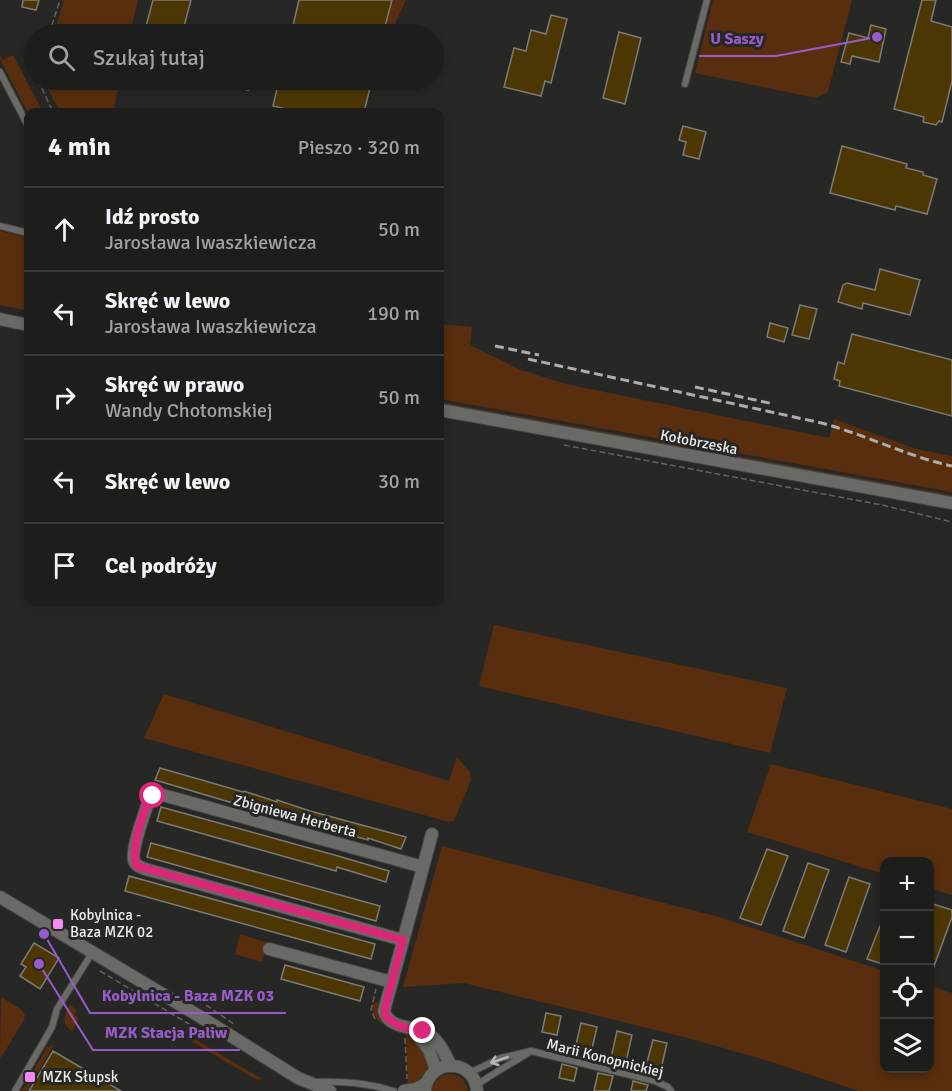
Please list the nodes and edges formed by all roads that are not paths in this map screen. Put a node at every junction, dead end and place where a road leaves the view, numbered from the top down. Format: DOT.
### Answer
graph roads {
  1 [pos="707,0"];
  2 [pos="0,72"];
  3 [pos="2,80"];
  4 [pos="685,84"];
  5 [pos="24,119"];
  6 [pos="0,226"];
  7 [pos="24,232"];
  8 [pos="0,319"];
  9 [pos="24,324"];
  10 [pos="444,411"];
  11 [pos="952,503"];
  12 [pos="432,834"];
  13 [pos="423,867"];
  14 [pos="1,899"];
  15 [pos="403,940"];
  16 [pos="269,949"];
  17 [pos="89,957"];
  18 [pos="392,982"];
  19 [pos="413,1030"];
  20 [pos="531,1051"];
  21 [pos="451,1065"];
  22 [pos="436,1070"];
  23 [pos="469,1073"];
  24 [pos="305,1082"];
  25 [pos="425,1087"];
  26 [pos="476,1089"];
  27 [pos="325,1090"];
  28 [pos="15,1091"];
  29 [pos="394,1091"];
  30 [pos="404,1091"];
  31 [pos="671,1091"];
  1 -- 4 [label="lane"];
  2 -- 3 [label="lane"];
  3 -- 5 [label="lane"];
  6 -- 7 [label="lane"];
  8 -- 9 [label="street"];
  10 -- 11 [label="street, Kołobrzeska"];
  12 -- 13 [label="street"];
  13 -- 15 [label="street"];
  13 -- 15 [label="street, Zbigniewa Herberta"];
  14 -- 17 [label="street"];
  15 -- 18 [label="street"];
  16 -- 18 [label="street"];
  17 -- 24 [label="street"];
  17 -- 28 [label="lane"];
  18 -- 19 [label="street"];
  19 -- 21 [label="street"];
  19 -- 22 [label="street"];
  20 -- 23 [label="lane, Marii Konopnickiej, one-way"];
  20 -- 26 [label="lane, Marii Konopnickiej"];
  20 -- 31 [label="lane, Marii Konopnickiej"];
  21 -- 22 [label="street"];
  21 -- 23 [label="street"];
  22 -- 25 [label="street"];
  23 -- 26 [label="street"];
  24 -- 27 [label="street"];
  24 -- 29 [label="lane"];
  25 -- 30 [label="street"];
}
